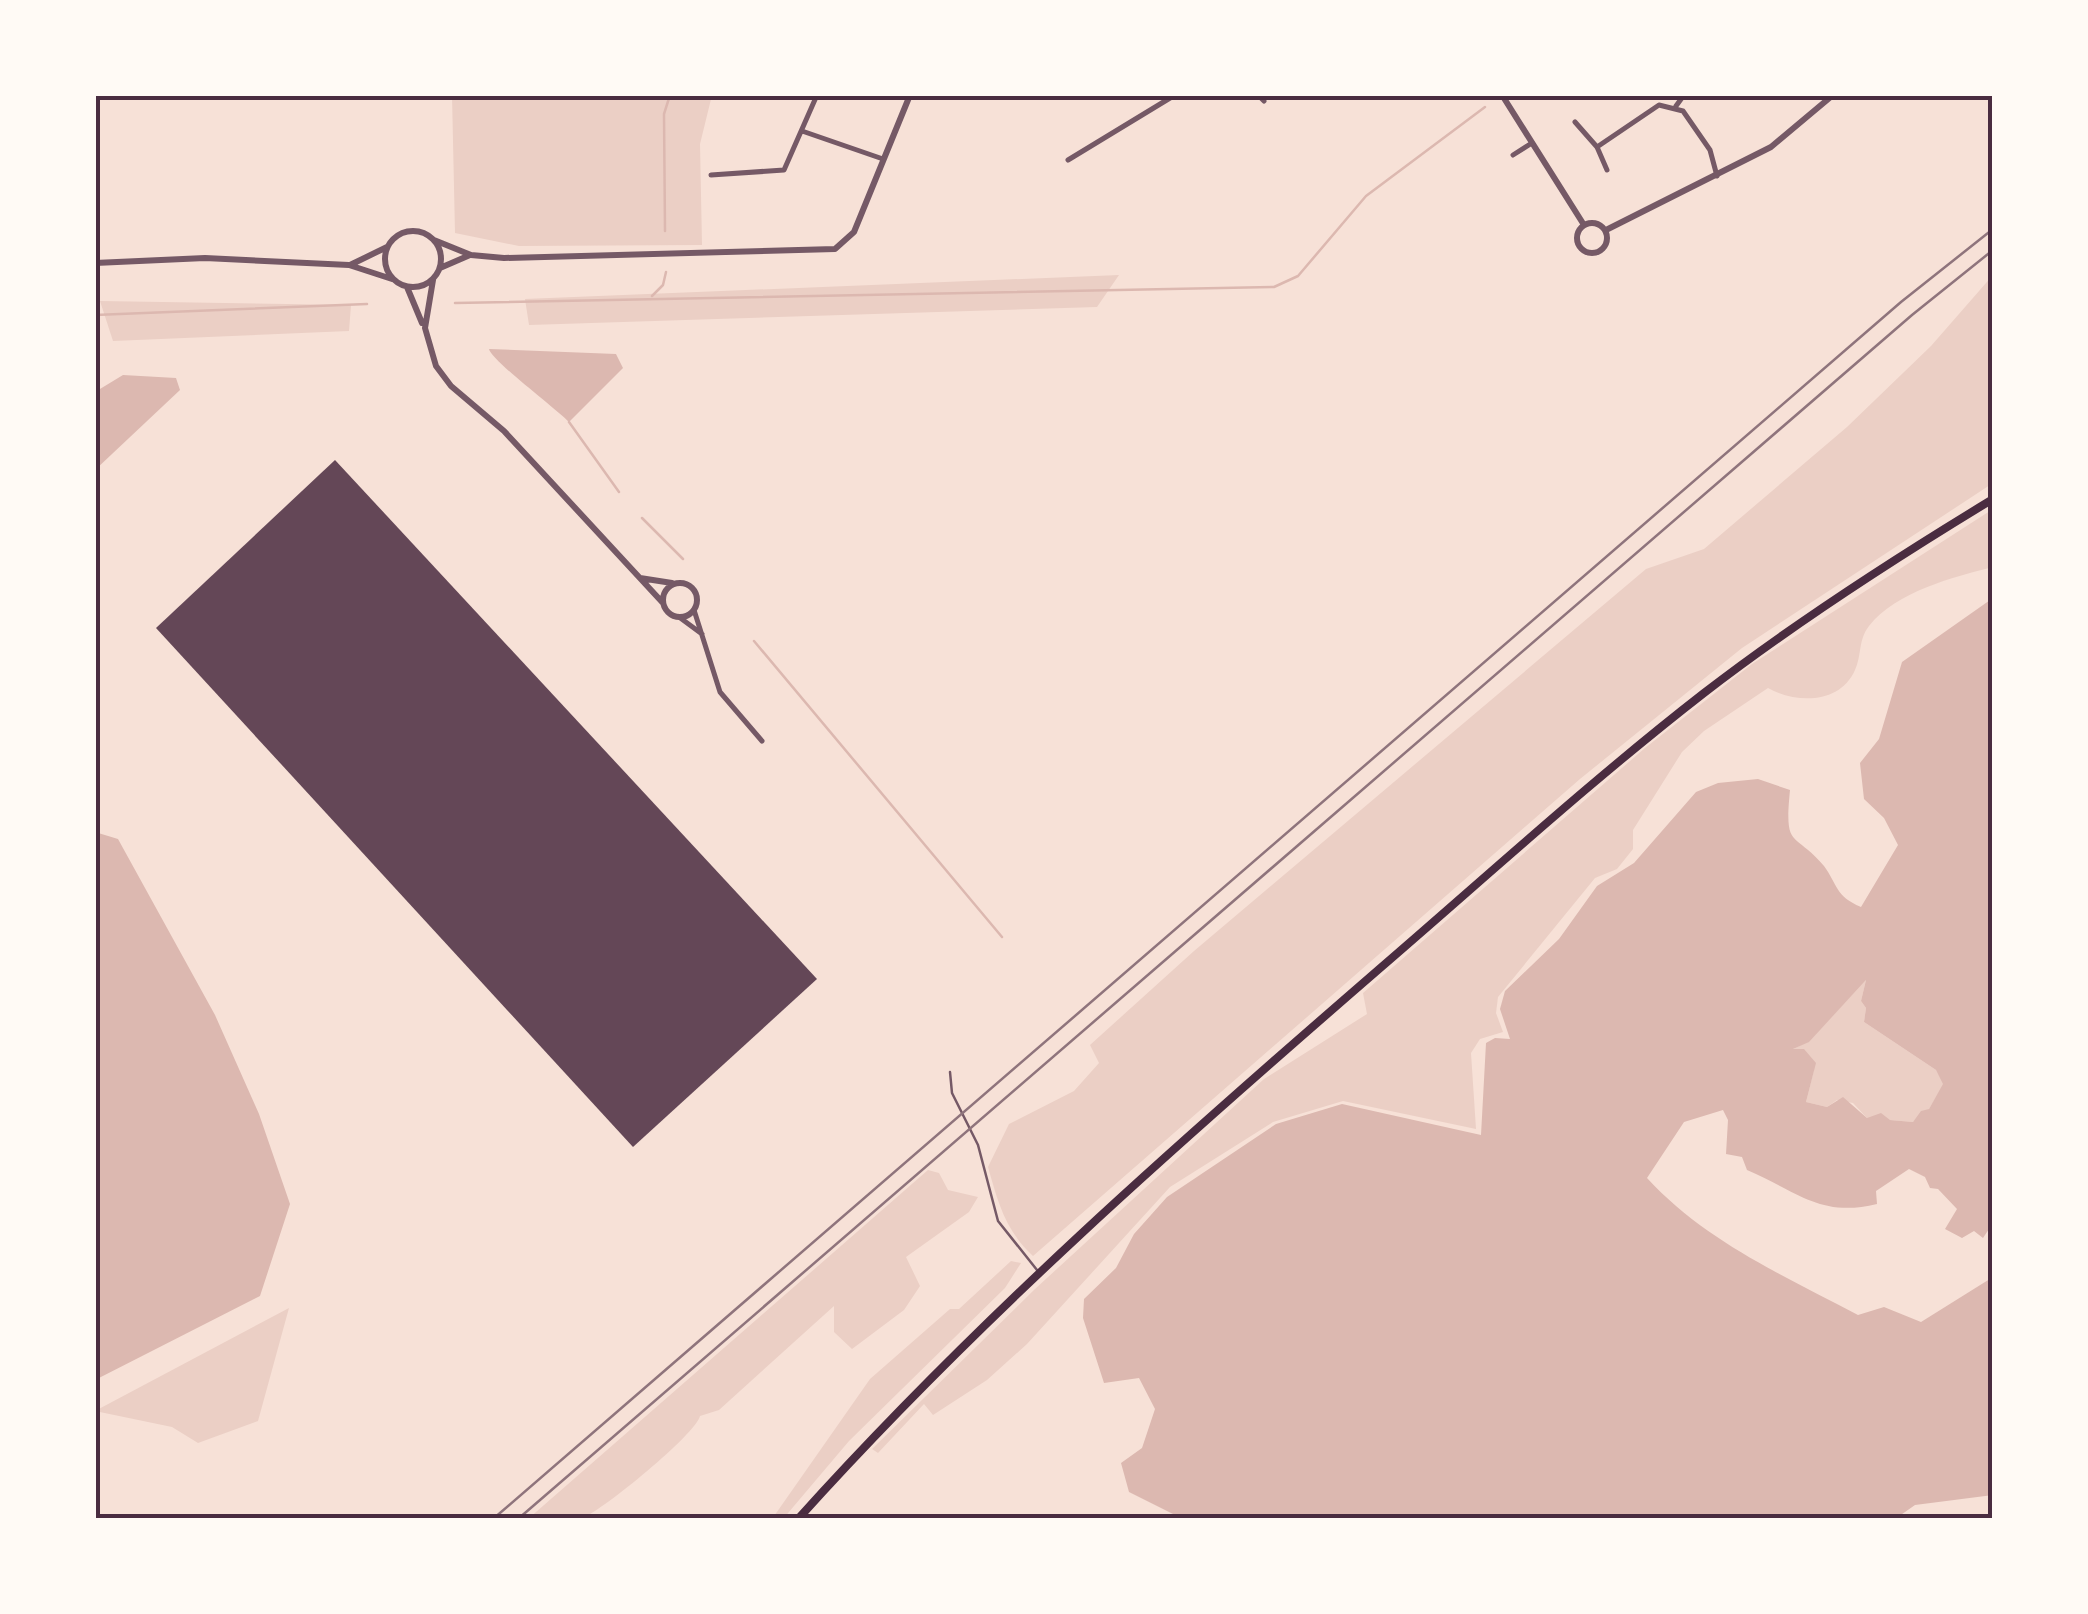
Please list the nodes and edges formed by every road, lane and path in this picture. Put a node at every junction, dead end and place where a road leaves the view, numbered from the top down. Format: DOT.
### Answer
graph roads {
  1 [pos="817,95"];
  2 [pos="910,95"];
  3 [pos="1175,95"];
  4 [pos="1258,95"];
  5 [pos="1502,95"];
  6 [pos="1653,95"];
  7 [pos="1684,95"];
  8 [pos="1833,95"];
  9 [pos="1264,101"];
  10 [pos="1659,105"];
  11 [pos="1676,106"];
  12 [pos="1575,122"];
  13 [pos="802,131"];
  14 [pos="1532,143"];
  15 [pos="1597,148"];
  16 [pos="1514,154"];
  17 [pos="883,159"];
  18 [pos="1068,160"];
  19 [pos="1607,170"];
  20 [pos="711,174"];
  21 [pos="1717,176"];
  22 [pos="1584,225"];
  23 [pos="1606,230"];
  24 [pos="434,240"];
  25 [pos="387,247"];
  26 [pos="471,255"];
  27 [pos="95,263"];
  28 [pos="349,265"];
  29 [pos="440,268"];
  30 [pos="392,279"];
  31 [pos="432,280"];
  32 [pos="407,287"];
  33 [pos="425,328"];
  34 [pos="1993,499"];
  35 [pos="639,577"];
  36 [pos="672,584"];
  37 [pos="663,603"];
  38 [pos="694,610"];
  39 [pos="679,617"];
  40 [pos="705,636"];
  41 [pos="762,742"];
  42 [pos="950,1072"];
  43 [pos="1038,1271"];
  44 [pos="798,1519"];
  1 -- 13 [label="street"];
  2 -- 17 [label="street"];
  3 -- 18 [label="street"];
  4 -- 9 [label="street"];
  5 -- 14 [label="street"];
  6 -- 10 [label="street"];
  7 -- 11 [label="street"];
  8 -- 21 [label="street"];
  10 -- 11 [label="street"];
  10 -- 15 [label="street"];
  11 -- 21 [label="street"];
  12 -- 15 [label="street"];
  13 -- 17 [label="street"];
  13 -- 20 [label="street"];
  14 -- 16 [label="street"];
  14 -- 22 [label="street"];
  15 -- 19 [label="street"];
  17 -- 26 [label="street"];
  21 -- 23 [label="street"];
  22 -- 23 [label="street"];
  22 -- 23 [label="street"];
  24 -- 25 [label="street"];
  24 -- 26 [label="street"];
  24 -- 29 [label="street"];
  25 -- 28 [label="street"];
  25 -- 30 [label="street"];
  26 -- 29 [label="street"];
  27 -- 28 [label="street"];
  28 -- 30 [label="street"];
  29 -- 31 [label="street"];
  30 -- 32 [label="street"];
  31 -- 32 [label="street"];
  31 -- 33 [label="street"];
  32 -- 33 [label="street"];
  33 -- 35 [label="street"];
  34 -- 43 [label="main road"];
  35 -- 36 [label="street"];
  35 -- 37 [label="street"];
  36 -- 37 [label="street"];
  36 -- 38 [label="street"];
  37 -- 39 [label="street"];
  38 -- 39 [label="street"];
  38 -- 40 [label="street"];
  39 -- 40 [label="street"];
  40 -- 41 [label="street"];
  42 -- 43 [label="lane"];
  43 -- 44 [label="main road"];
}
